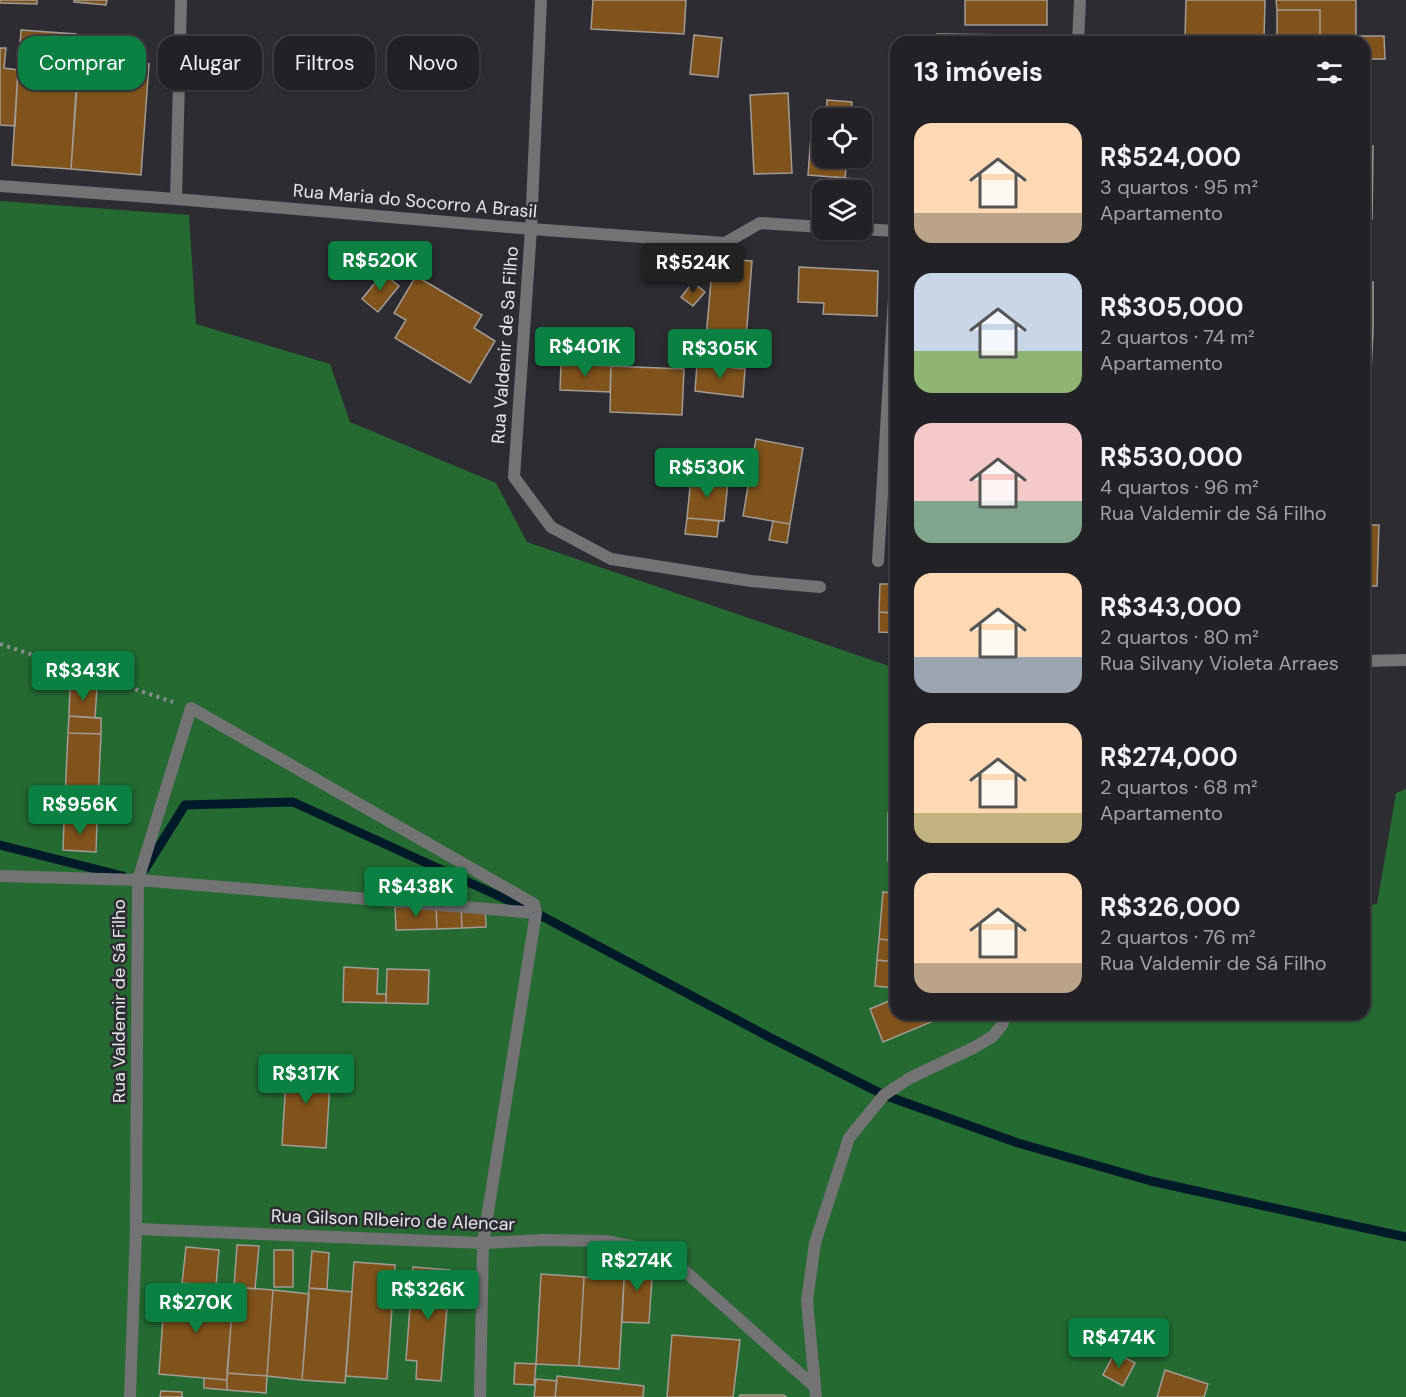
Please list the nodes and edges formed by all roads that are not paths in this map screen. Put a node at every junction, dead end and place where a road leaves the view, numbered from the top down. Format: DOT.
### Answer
graph roads {
  1 [pos="181,0"];
  2 [pos="541,0"];
  3 [pos="1080,0"];
  4 [pos="1078,36"];
  5 [pos="0,186"];
  6 [pos="176,199"];
  7 [pos="812,226"];
  8 [pos="531,229"];
  9 [pos="872,230"];
  10 [pos="890,231"];
  11 [pos="890,363"];
  12 [pos="878,561"];
  13 [pos="820,586"];
  14 [pos="1406,660"];
  15 [pos="1370,661"];
  16 [pos="0,876"];
  17 [pos="138,880"];
  18 [pos="536,913"];
  19 [pos="1004,1020"];
  20 [pos="135,1229"];
  21 [pos="483,1243"];
  22 [pos="815,1392"];
  23 [pos="130,1397"];
  24 [pos="480,1397"];
  1 -- 6 [label="street"];
  2 -- 8 [label="street, Rua Valdenir de Sa Filho"];
  3 -- 4 [label="street"];
  5 -- 6 [label="street, Rua Maria do Socorro A Brasil"];
  6 -- 8 [label="street, Rua Maria do Socorro A Brasil"];
  7 -- 8 [label="street, Rua Maria do Socorro A Brasil"];
  8 -- 13 [label="street, Rua Valdenir de Sa Filho"];
  9 -- 10 [label="street"];
  11 -- 12 [label="street"];
  14 -- 15 [label="street"];
  16 -- 17 [label="street"];
  17 -- 18 [label="street, Rua Valdemir de Sá Filho"];
  17 -- 18 [label="street"];
  17 -- 20 [label="street, Rua Valdemir de Sá Filho"];
  18 -- 21 [label="street"];
  19 -- 22 [label="street"];
  20 -- 21 [label="street, Rua Gilson RIbeiro de Alencar"];
  20 -- 23 [label="street, Rua Valdemir de Sá Filho"];
  21 -- 22 [label="street, Rua Gilson RIbeiro de Alencar"];
  21 -- 24 [label="street"];
}
